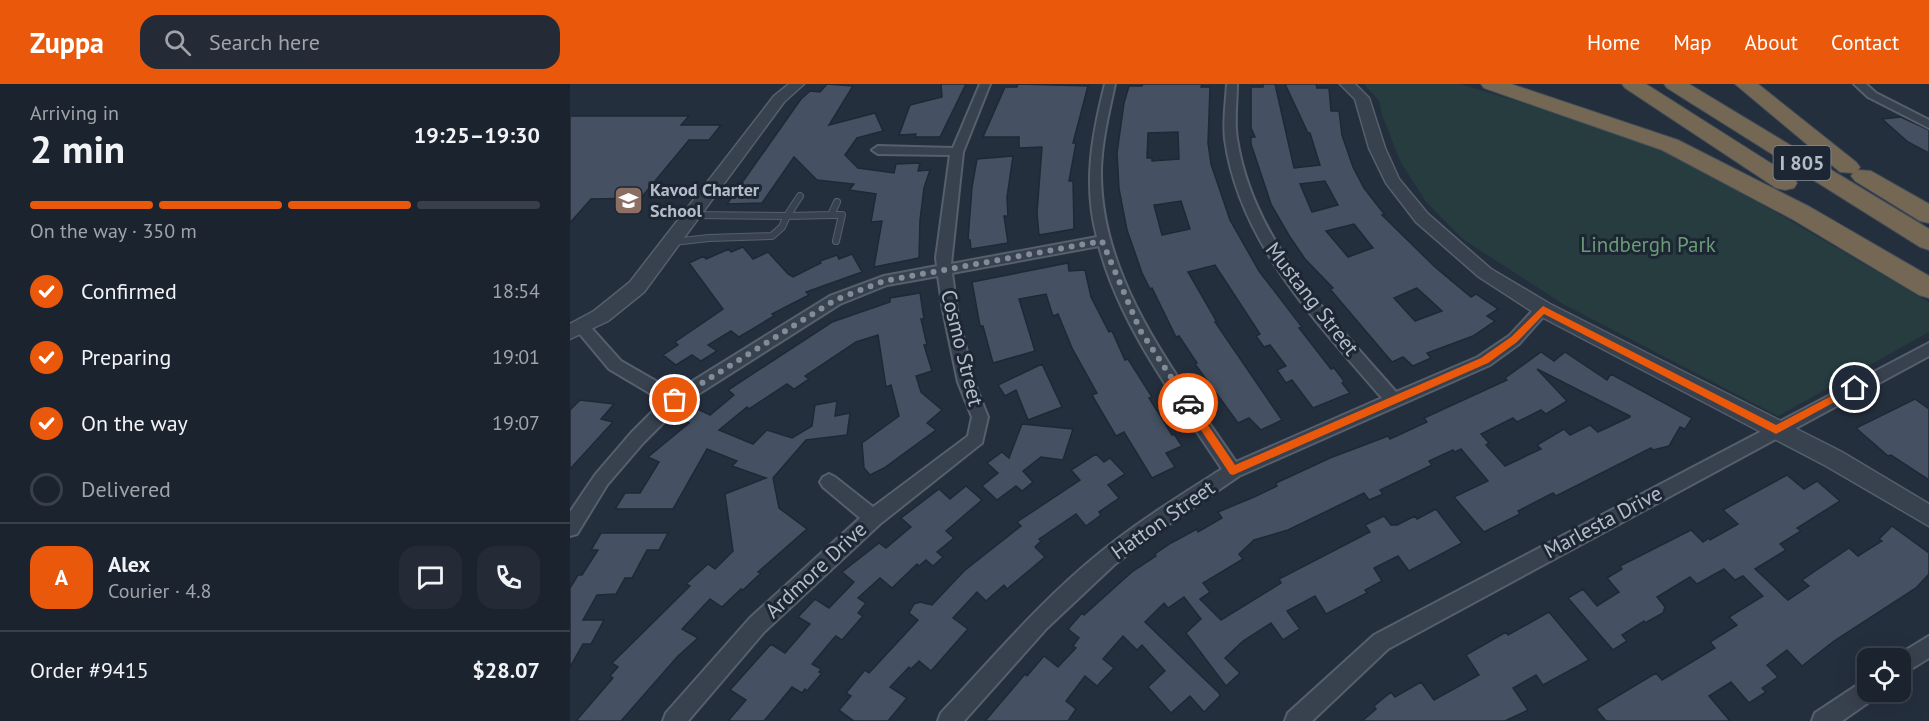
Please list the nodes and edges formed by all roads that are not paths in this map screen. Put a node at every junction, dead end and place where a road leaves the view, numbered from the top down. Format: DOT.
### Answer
graph roads {
  1 [pos="797,84"];
  2 [pos="986,84"];
  3 [pos="1110,84"];
  4 [pos="1232,84"];
  5 [pos="1347,84"];
  6 [pos="1491,84"];
  7 [pos="1618,84"];
  8 [pos="1632,84"];
  9 [pos="1674,84"];
  10 [pos="1707,84"];
  11 [pos="1744,84"];
  12 [pos="1858,84"];
  13 [pos="1929,125"];
  14 [pos="878,150"];
  15 [pos="957,152"];
  16 [pos="1744,156"];
  17 [pos="1848,167"];
  18 [pos="800,196"];
  19 [pos="837,202"];
  20 [pos="693,215"];
  21 [pos="1929,215"];
  22 [pos="787,216"];
  23 [pos="831,216"];
  24 [pos="836,241"];
  25 [pos="1102,241"];
  26 [pos="673,242"];
  27 [pos="1929,242"];
  28 [pos="944,269"];
  29 [pos="1929,275"];
  30 [pos="1929,288"];
  31 [pos="1543,309"];
  32 [pos="576,330"];
  33 [pos="1929,348"];
  34 [pos="675,400"];
  35 [pos="1393,400"];
  36 [pos="1776,430"];
  37 [pos="976,438"];
  38 [pos="1233,471"];
  39 [pos="829,482"];
  40 [pos="1929,516"];
  41 [pos="873,518"];
  42 [pos="570,528"];
  43 [pos="1929,646"];
  44 [pos="1911,658"];
  45 [pos="1857,697"];
  46 [pos="674,721"];
  47 [pos="949,721"];
  48 [pos="1296,721"];
  49 [pos="1823,721"];
  1 -- 20 [label="street"];
  2 -- 15 [label="street, Cosmo Street"];
  3 -- 25 [label="street"];
  4 -- 35 [label="street, Mustang Street"];
  5 -- 31 [label="street"];
  6 -- 30 [label="highway"];
  7 -- 16 [label="highway"];
  8 -- 16 [label="highway, I 805"];
  9 -- 27 [label="highway, I 805"];
  10 -- 17 [label="highway"];
  11 -- 17 [label="highway"];
  12 -- 13 [label="street"];
  14 -- 15 [label="street"];
  15 -- 28 [label="street, Cosmo Street"];
  16 -- 29 [label="highway, I 805"];
  17 -- 21 [label="highway"];
  18 -- 22 [label="lane"];
  19 -- 23 [label="lane"];
  20 -- 22 [label="lane"];
  20 -- 26 [label="street"];
  22 -- 23 [label="lane"];
  22 -- 26 [label="lane"];
  23 -- 24 [label="lane"];
  25 -- 28 [label="street"];
  25 -- 38 [label="street"];
  26 -- 32 [label="street"];
  28 -- 34 [label="street"];
  28 -- 37 [label="street, Cosmo Street"];
  31 -- 35 [label="street, Hatton Street"];
  31 -- 36 [label="street"];
  32 -- 34 [label="street"];
  33 -- 36 [label="street, Marlesta Drive"];
  34 -- 42 [label="street"];
  35 -- 38 [label="street, Hatton Street"];
  36 -- 40 [label="street"];
  36 -- 48 [label="street, Marlesta Drive"];
  37 -- 41 [label="street, Ardmore Drive"];
  38 -- 47 [label="street, Hatton Street"];
  39 -- 41 [label="street"];
  41 -- 46 [label="street, Ardmore Drive"];
  43 -- 44 [label="street"];
  45 -- 49 [label="street"];
}
